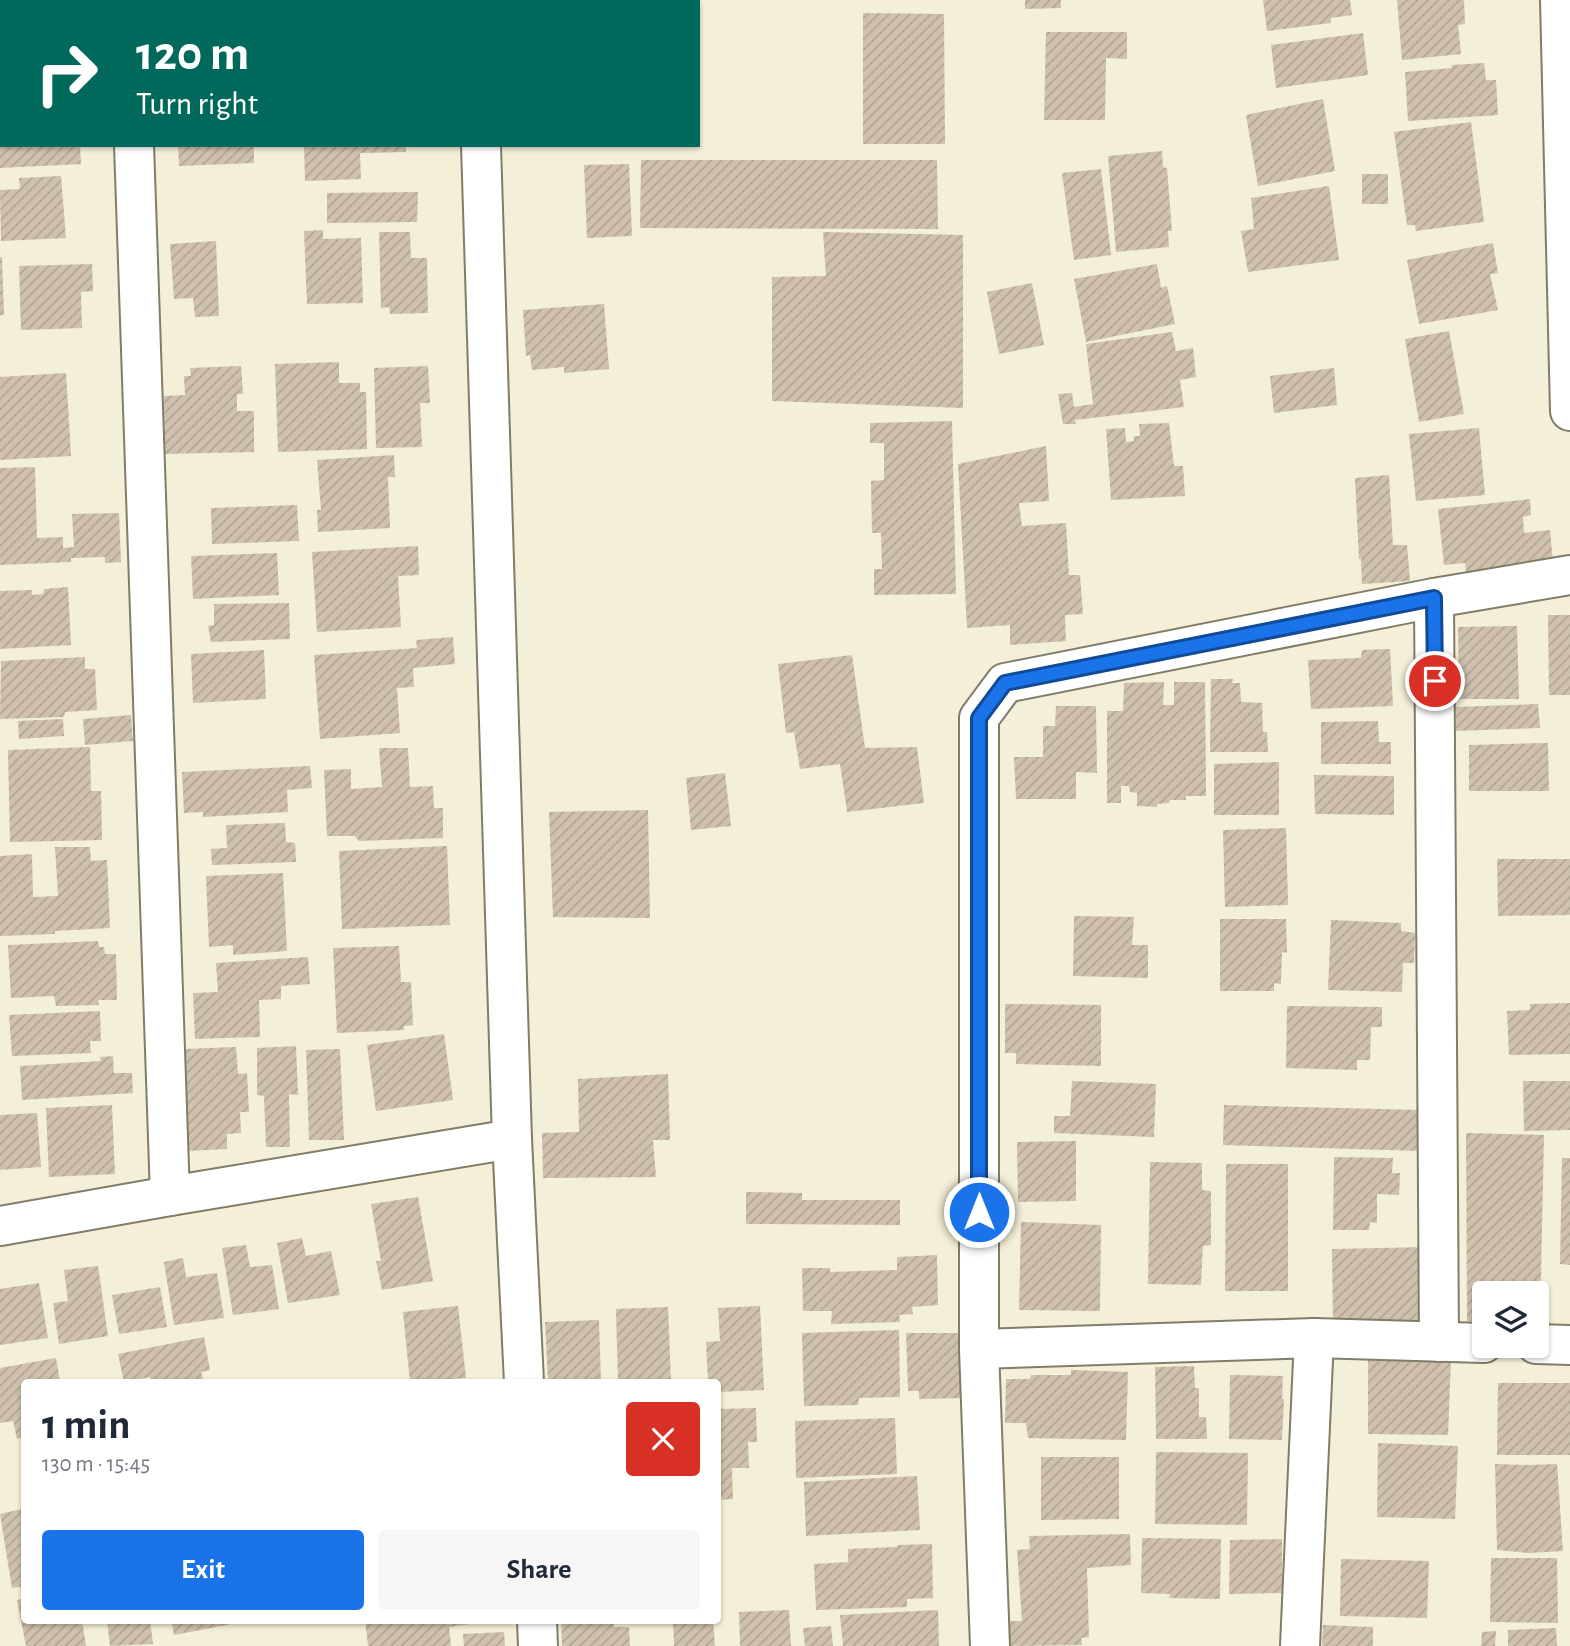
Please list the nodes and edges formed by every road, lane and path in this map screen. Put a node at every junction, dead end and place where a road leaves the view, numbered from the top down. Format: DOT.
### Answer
graph roads {
  1 [pos="1560,0"];
  2 [pos="134,147"];
  3 [pos="481,147"];
  4 [pos="1570,411"];
  5 [pos="1570,575"];
  6 [pos="1434,598"];
  7 [pos="512,1139"];
  8 [pos="170,1196"];
  9 [pos="0,1226"];
  10 [pos="1314,1338"];
  11 [pos="1439,1342"];
  12 [pos="1472,1343"];
  13 [pos="1549,1344"];
  14 [pos="1570,1345"];
  15 [pos="979,1349"];
  16 [pos="524,1379"];
  17 [pos="537,1624"];
  18 [pos="538,1646"];
  19 [pos="990,1646"];
  20 [pos="1300,1646"];
  1 -- 4 [label="street"];
  2 -- 8 [label="street"];
  3 -- 7 [label="street"];
  5 -- 6 [label="street"];
  6 -- 11 [label="street"];
  6 -- 15 [label="street"];
  7 -- 8 [label="street"];
  7 -- 16 [label="street"];
  8 -- 9 [label="street"];
  10 -- 11 [label="street"];
  10 -- 15 [label="street"];
  10 -- 20 [label="street"];
  11 -- 12 [label="street"];
  13 -- 14 [label="street"];
  15 -- 19 [label="street"];
  17 -- 18 [label="street"];
}
